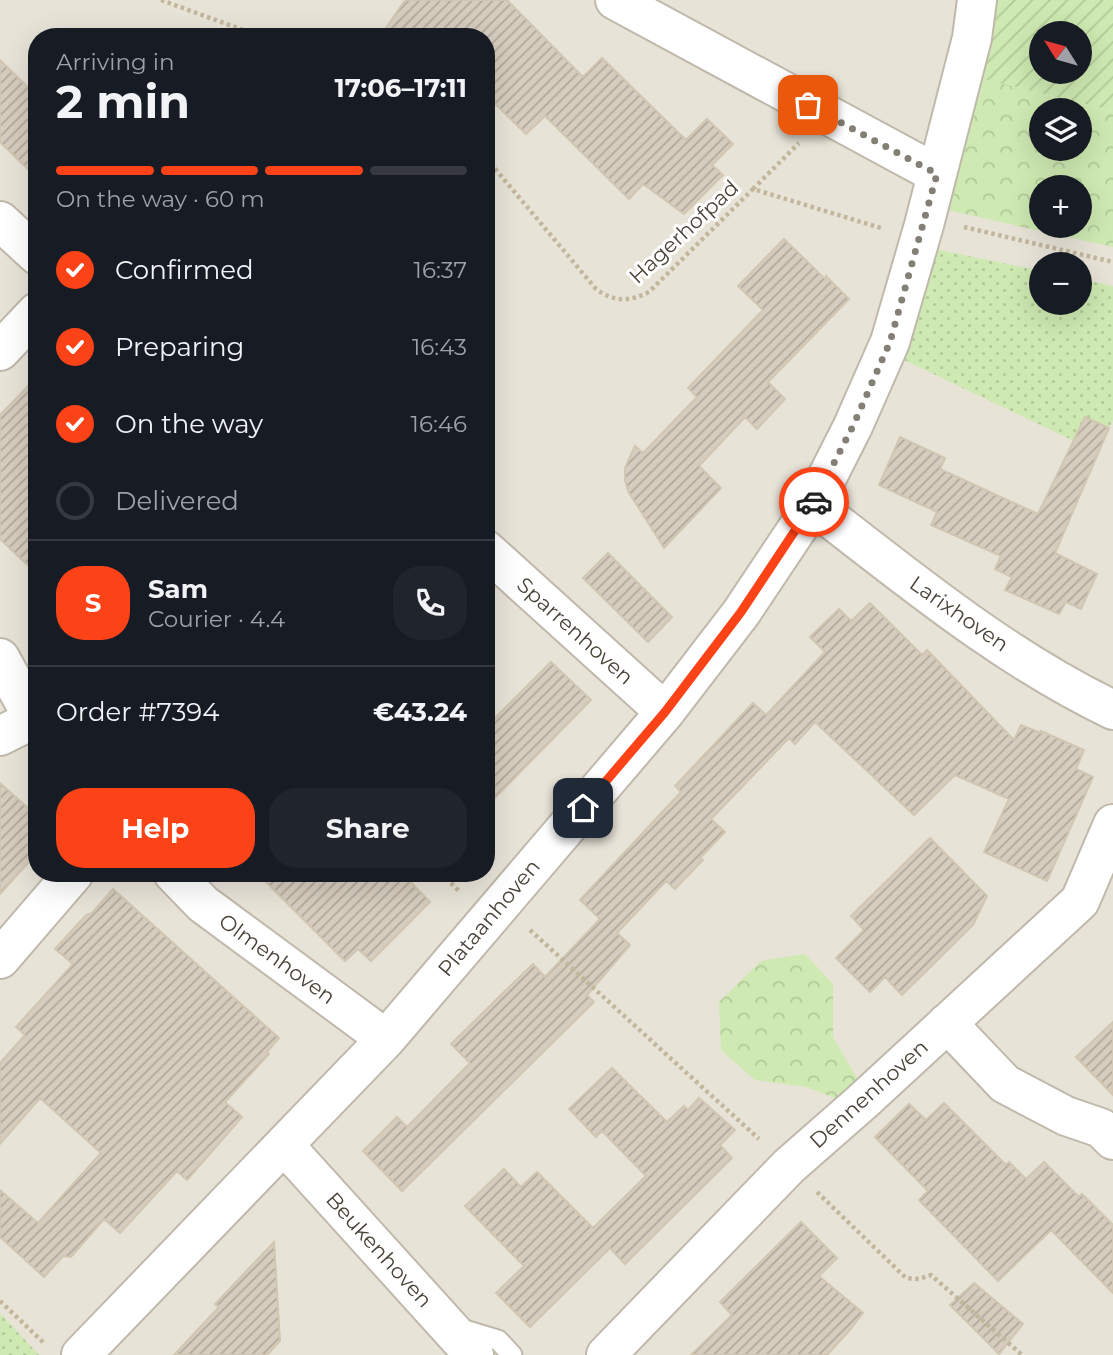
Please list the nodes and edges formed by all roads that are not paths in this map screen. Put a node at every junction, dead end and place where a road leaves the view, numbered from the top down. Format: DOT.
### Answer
graph roads {
  1 [pos="615,0"];
  2 [pos="977,0"];
  3 [pos="937,174"];
  4 [pos="0,221"];
  5 [pos="28,247"];
  6 [pos="28,321"];
  7 [pos="0,351"];
  8 [pos="813,505"];
  9 [pos="495,558"];
  10 [pos="0,658"];
  11 [pos="1113,710"];
  12 [pos="665,712"];
  13 [pos="23,727"];
  14 [pos="1113,824"];
  15 [pos="66,882"];
  16 [pos="182,882"];
  17 [pos="0,959"];
  18 [pos="947,1023"];
  19 [pos="386,1039"];
  20 [pos="1113,1140"];
  21 [pos="284,1145"];
  22 [pos="447,1325"];
  23 [pos="65,1351"];
  24 [pos="474,1355"];
  25 [pos="512,1355"];
  26 [pos="606,1355"];
  1 -- 3 [label="street"];
  2 -- 3 [label="street, Plataanhoven"];
  3 -- 8 [label="street, Plataanhoven"];
  4 -- 5 [label="street"];
  6 -- 7 [label="street"];
  8 -- 11 [label="street, Larixhoven"];
  8 -- 12 [label="street, Plataanhoven"];
  9 -- 12 [label="street, Sparrenhoven"];
  10 -- 13 [label="street"];
  12 -- 19 [label="street, Plataanhoven"];
  14 -- 18 [label="street, Dennenhoven"];
  15 -- 17 [label="street"];
  16 -- 19 [label="street, Olmenhoven"];
  18 -- 20 [label="street"];
  18 -- 26 [label="street, Dennenhoven"];
  19 -- 21 [label="street, Plataanhoven"];
  21 -- 22 [label="street, Beukenhoven"];
  21 -- 23 [label="street, Plataanhoven"];
  22 -- 24 [label="street, Beukenhoven"];
  22 -- 25 [label="lane"];
}
